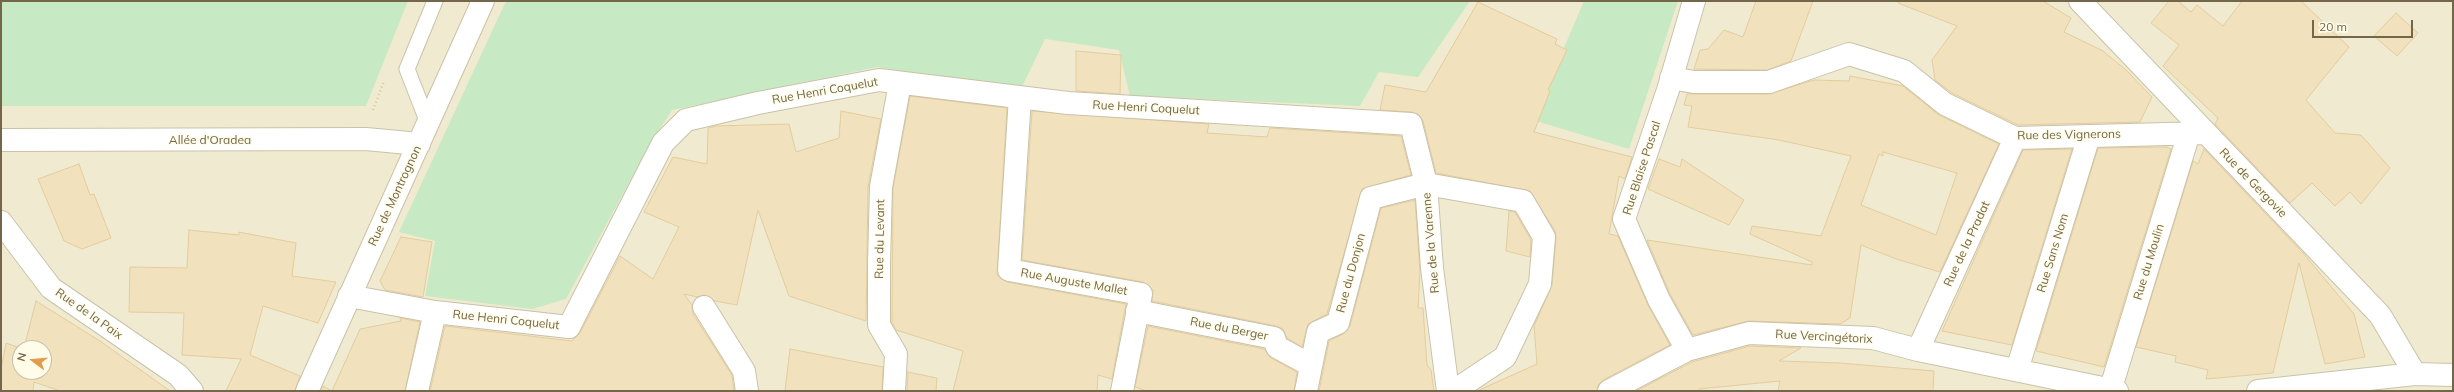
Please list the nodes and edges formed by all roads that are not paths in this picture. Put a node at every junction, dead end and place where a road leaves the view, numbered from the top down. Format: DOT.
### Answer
graph roads {
  1 [pos="435,1"];
  2 [pos="483,1"];
  3 [pos="1694,1"];
  4 [pos="2080,1"];
  5 [pos="1671,78"];
  6 [pos="900,83"];
  7 [pos="1020,97"];
  8 [pos="428,123"];
  9 [pos="2197,133"];
  10 [pos="2089,136"];
  11 [pos="2015,138"];
  12 [pos="1,140"];
  13 [pos="419,144"];
  14 [pos="1426,184"];
  15 [pos="1,222"];
  16 [pos="349,296"];
  17 [pos="704,307"];
  18 [pos="1137,311"];
  19 [pos="435,312"];
  20 [pos="1687,350"];
  21 [pos="1918,350"];
  22 [pos="1310,366"];
  23 [pos="2017,370"];
  24 [pos="2415,374"];
  25 [pos="2453,375"];
  26 [pos="192,391"];
  27 [pos="306,391"];
  28 [pos="417,391"];
  29 [pos="747,391"];
  30 [pos="894,391"];
  31 [pos="1122,391"];
  32 [pos="1306,391"];
  33 [pos="1448,391"];
  34 [pos="1454,391"];
  35 [pos="1609,391"];
  36 [pos="2110,391"];
  37 [pos="2117,391"];
  38 [pos="2258,391"];
  1 -- 8 [label="lane"];
  2 -- 8 [label="street, Rue de Montrognon"];
  3 -- 5 [label="street, Rue Blaise Pascal"];
  4 -- 9 [label="street, Rue de Gergovie"];
  5 -- 11 [label="street, Rue des Vignerons"];
  5 -- 20 [label="street, Rue Blaise Pascal"];
  6 -- 7 [label="street, Rue Henri Coquelut"];
  6 -- 19 [label="street, Rue Henri Coquelut"];
  6 -- 30 [label="street, Rue du Levant"];
  7 -- 14 [label="street, Rue Henri Coquelut"];
  7 -- 18 [label="street, Rue Auguste Mallet"];
  8 -- 13 [label="street, Rue de Montrognon"];
  9 -- 10 [label="street, Rue des Vignerons"];
  9 -- 24 [label="street, Rue de Gergovie"];
  9 -- 36 [label="street, Rue du Moulin"];
  10 -- 11 [label="street, Rue des Vignerons"];
  10 -- 23 [label="street, Rue Sans Nom"];
  11 -- 21 [label="street, Rue de la Pradat"];
  12 -- 13 [label="street, Allée d'Oradea"];
  13 -- 16 [label="street, Rue de Montrognon"];
  14 -- 22 [label="street, Rue du Donjon"];
  14 -- 33 [label="street, Rue de la Varenne"];
  14 -- 34 [label="street, Rue de la Varenne"];
  15 -- 26 [label="street, Rue de la Paix"];
  16 -- 19 [label="street, Rue Henri Coquelut"];
  16 -- 27 [label="street, Rue de Montrognon"];
  17 -- 29 [label="street"];
  18 -- 22 [label="street, Rue du Berger"];
  18 -- 31 [label="street, Rue Auguste Mallet"];
  19 -- 28 [label="street"];
  20 -- 21 [label="street, Rue Vercingétorix"];
  20 -- 35 [label="street, Rue Vercingétorix"];
  21 -- 23 [label="street, Rue Vercingétorix"];
  22 -- 32 [label="street, Rue du Donjon"];
  23 -- 36 [label="street, Rue Vercingétorix"];
  24 -- 25 [label="street"];
  24 -- 38 [label="street"];
  36 -- 37 [label="street, Rue Vercingétorix"];
}
